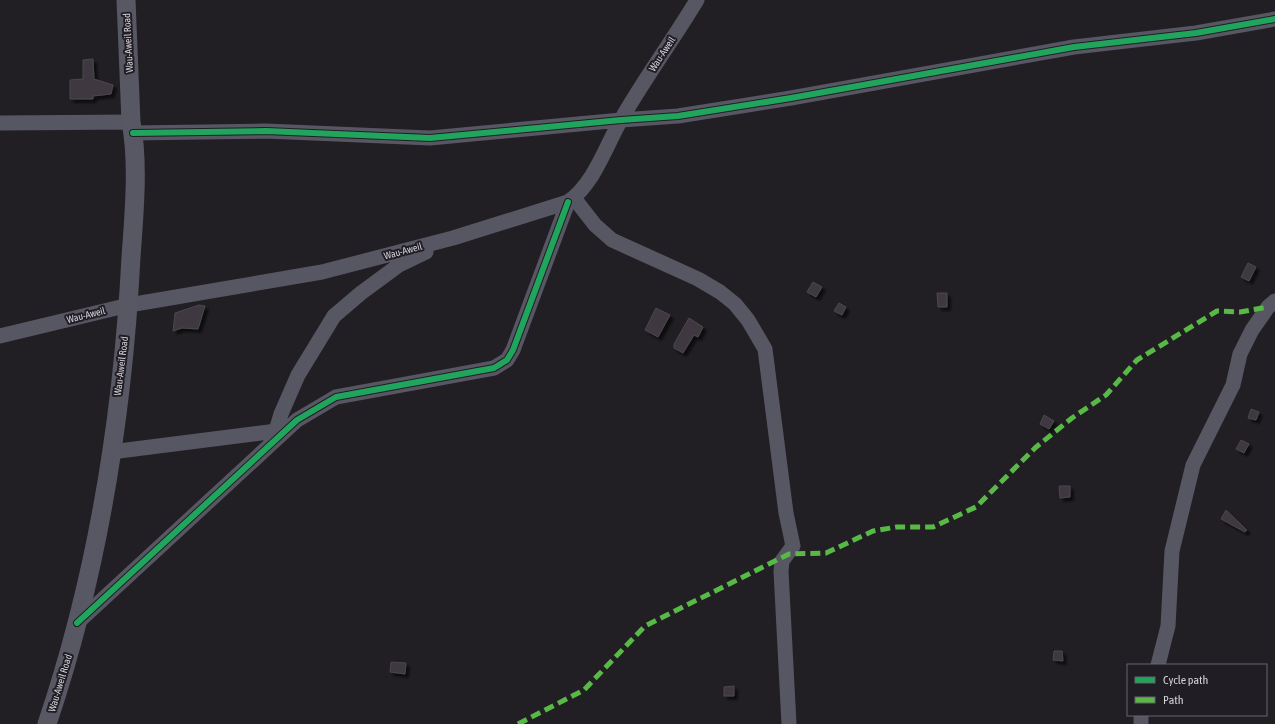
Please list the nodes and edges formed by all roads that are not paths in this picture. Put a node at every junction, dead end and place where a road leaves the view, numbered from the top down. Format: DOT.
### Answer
graph roads {
  1 [pos="126,0"];
  2 [pos="697,0"];
  3 [pos="1275,19"];
  4 [pos="621,120"];
  5 [pos="0,123"];
  6 [pos="132,128"];
  7 [pos="571,200"];
  8 [pos="453,238"];
  9 [pos="1275,301"];
  10 [pos="129,305"];
  11 [pos="0,336"];
  12 [pos="275,436"];
  13 [pos="111,452"];
  14 [pos="77,623"];
  15 [pos="1158,664"];
  16 [pos="47,724"];
  17 [pos="789,724"];
  1 -- 6 [label="main road, Wau-Aweil Road"];
  2 -- 4 [label="street, Wau-Aweil"];
  3 -- 4 [label="street"];
  4 -- 6 [label="street"];
  4 -- 7 [label="street, Wau-Aweil"];
  5 -- 6 [label="street"];
  6 -- 10 [label="main road, Wau-Aweil Road"];
  7 -- 8 [label="street, Wau-Aweil"];
  7 -- 12 [label="street"];
  7 -- 17 [label="street"];
  8 -- 10 [label="street, Wau-Aweil"];
  8 -- 12 [label="street"];
  9 -- 15 [label="street"];
  10 -- 11 [label="street, Wau-Aweil"];
  10 -- 13 [label="main road, Wau-Aweil Road"];
  12 -- 13 [label="street"];
  12 -- 14 [label="street"];
  13 -- 14 [label="main road, Wau-Aweil Road"];
  14 -- 16 [label="main road, Wau-Aweil Road"];
}
